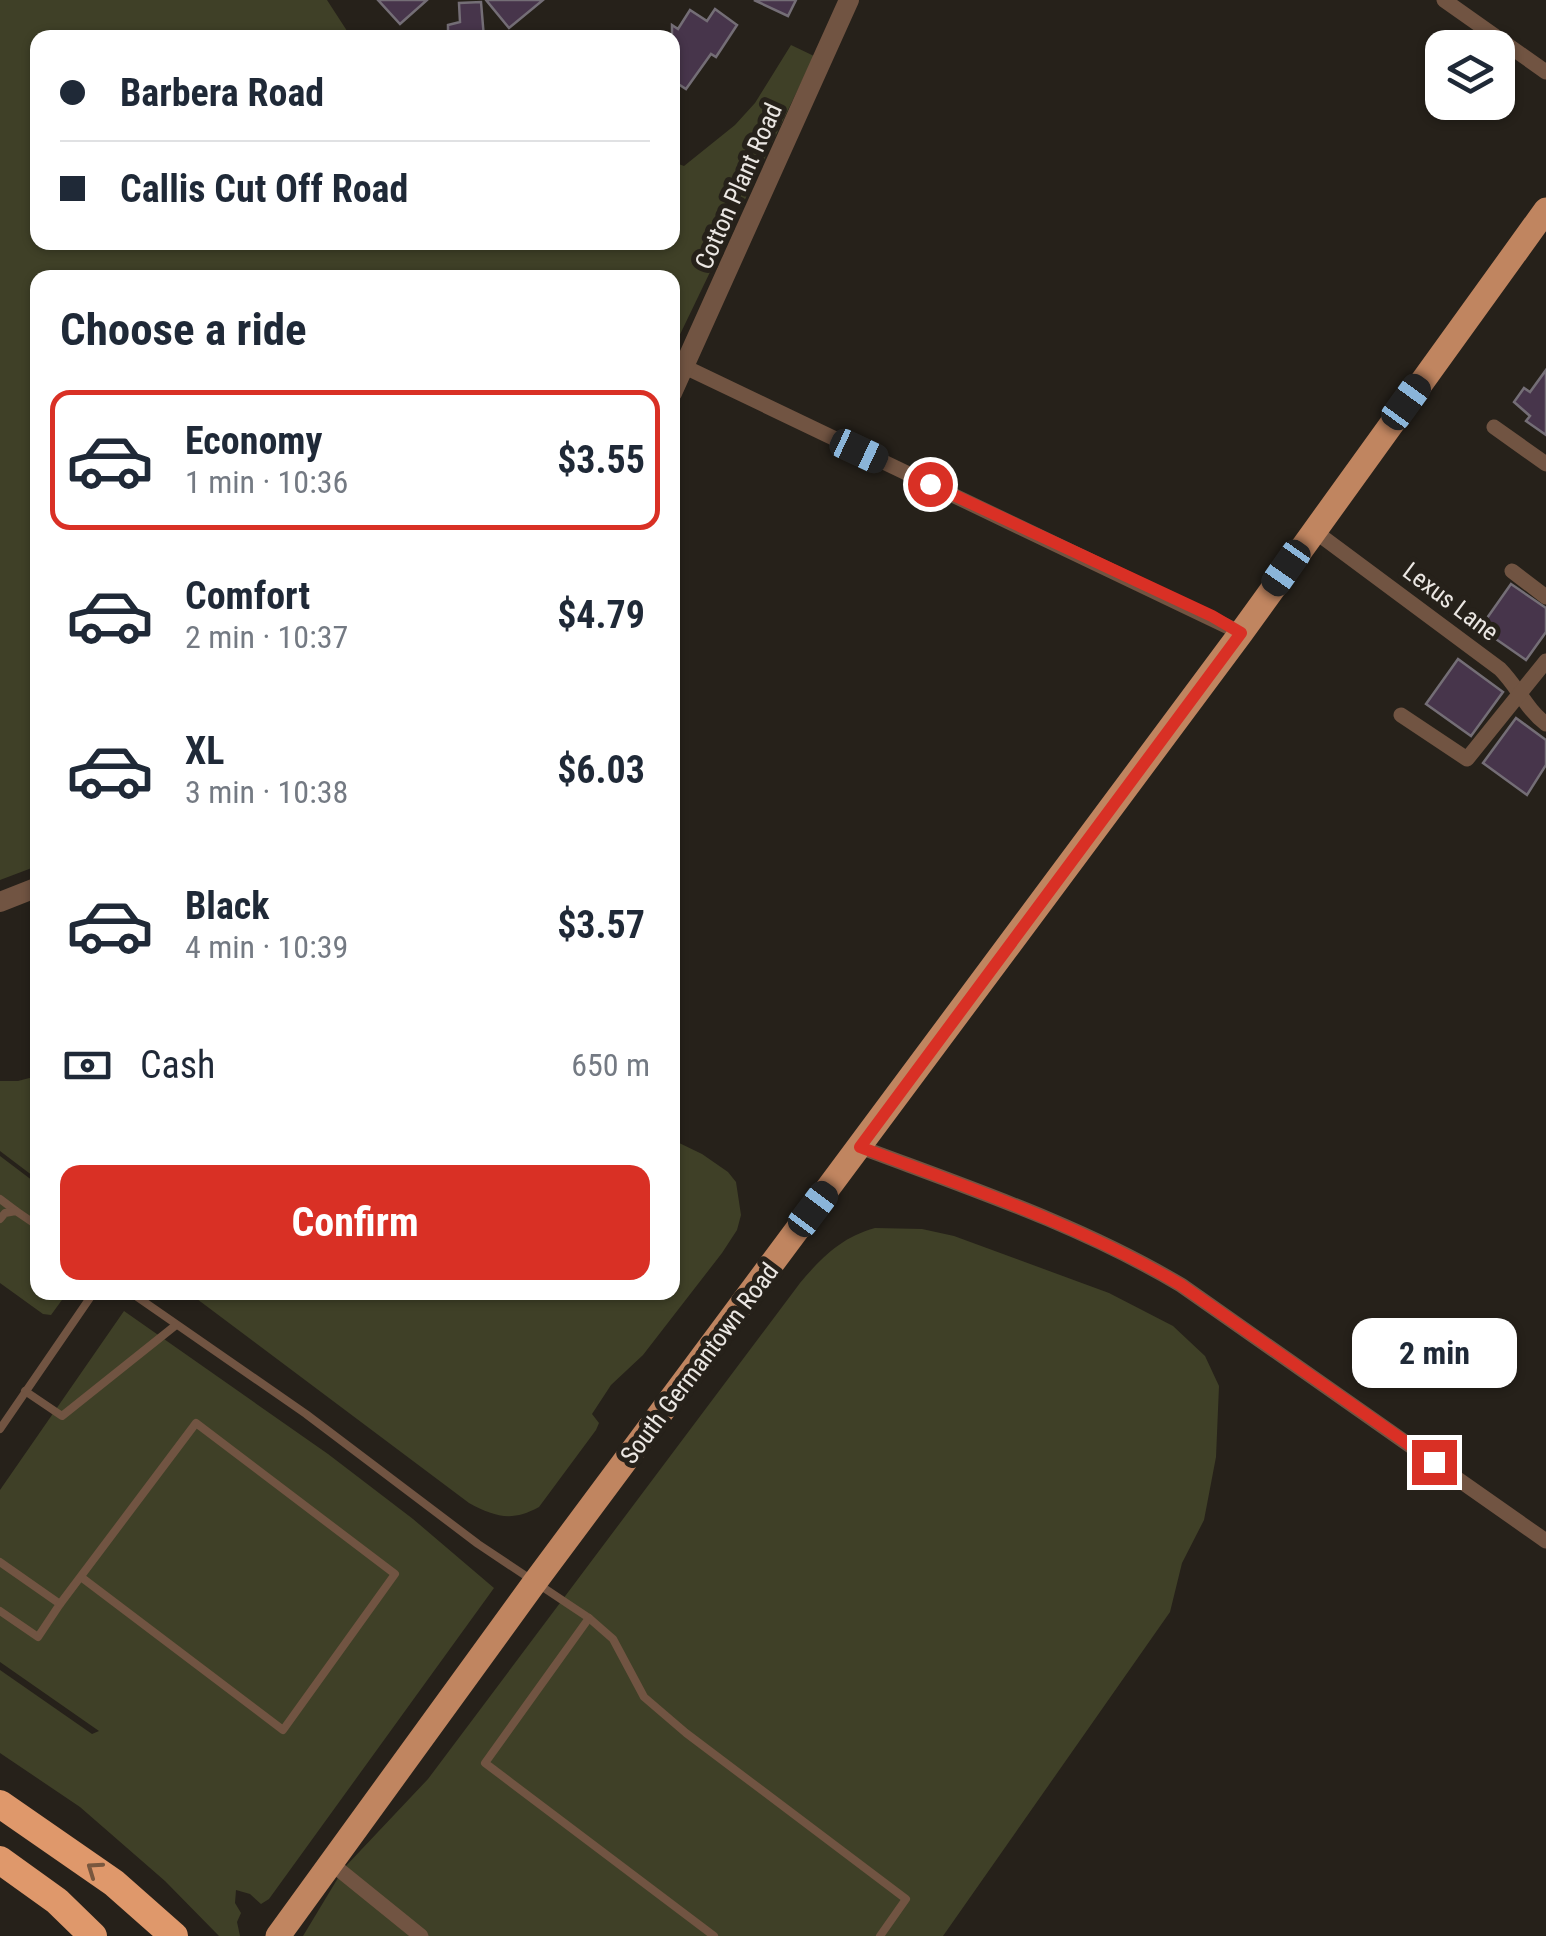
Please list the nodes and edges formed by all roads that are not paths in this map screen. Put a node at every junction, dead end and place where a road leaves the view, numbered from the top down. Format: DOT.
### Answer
graph roads {
  1 [pos="848,0"];
  2 [pos="1444,0"];
  3 [pos="1546,72"];
  4 [pos="1546,210"];
  5 [pos="684,367"];
  6 [pos="680,375"];
  7 [pos="1494,428"];
  8 [pos="1546,464"];
  9 [pos="1314,530"];
  10 [pos="1512,571"];
  11 [pos="1546,597"];
  12 [pos="1241,633"];
  13 [pos="1546,660"];
  14 [pos="1519,692"];
  15 [pos="1401,715"];
  16 [pos="1546,724"];
  17 [pos="30,890"];
  18 [pos="0,902"];
  19 [pos="860,1147"];
  20 [pos="0,1199"];
  21 [pos="16,1211"];
  22 [pos="0,1219"];
  23 [pos="30,1221"];
  24 [pos="88,1300"];
  25 [pos="141,1300"];
  26 [pos="176,1325"];
  27 [pos="25,1391"];
  28 [pos="0,1429"];
  29 [pos="1546,1541"];
  30 [pos="0,1562"];
  31 [pos="81,1576"];
  32 [pos="534,1582"];
  33 [pos="60,1604"];
  34 [pos="0,1611"];
  35 [pos="590,1618"];
  36 [pos="0,1804"];
  37 [pos="0,1860"];
  38 [pos="332,1864"];
  39 [pos="172,1934"];
  40 [pos="93,1936"];
  41 [pos="278,1936"];
  42 [pos="421,1936"];
  43 [pos="714,1936"];
  44 [pos="880,1936"];
  1 -- 5 [label="street, Cotton Plant Road"];
  2 -- 3 [label="street"];
  4 -- 9 [label="main road, South Germantown Road"];
  5 -- 6 [label="street, Cotton Plant Road"];
  5 -- 12 [label="street"];
  7 -- 8 [label="street"];
  9 -- 12 [label="main road, South Germantown Road"];
  9 -- 14 [label="street, Lexus Lane"];
  10 -- 11 [label="street"];
  12 -- 19 [label="main road, South Germantown Road"];
  13 -- 14 [label="street"];
  14 -- 15 [label="street"];
  14 -- 16 [label="street, Lexus Lane"];
  17 -- 18 [label="street"];
  19 -- 29 [label="street"];
  19 -- 32 [label="main road, South Germantown Road"];
  20 -- 21 [label="lane"];
  21 -- 22 [label="lane"];
  21 -- 23 [label="lane"];
  24 -- 27 [label="lane"];
  25 -- 26 [label="lane"];
  26 -- 27 [label="lane"];
  26 -- 32 [label="lane"];
  27 -- 28 [label="lane"];
  30 -- 33 [label="lane"];
  31 -- 31 [label="lane"];
  31 -- 33 [label="lane"];
  32 -- 35 [label="lane"];
  32 -- 38 [label="main road, South Germantown Road"];
  33 -- 34 [label="lane"];
  35 -- 43 [label="lane"];
  35 -- 44 [label="lane"];
  39 -- 36 [label="highway, one-way"];
  37 -- 40 [label="highway"];
  38 -- 41 [label="main road, South Germantown Road"];
  38 -- 42 [label="street"];
}
